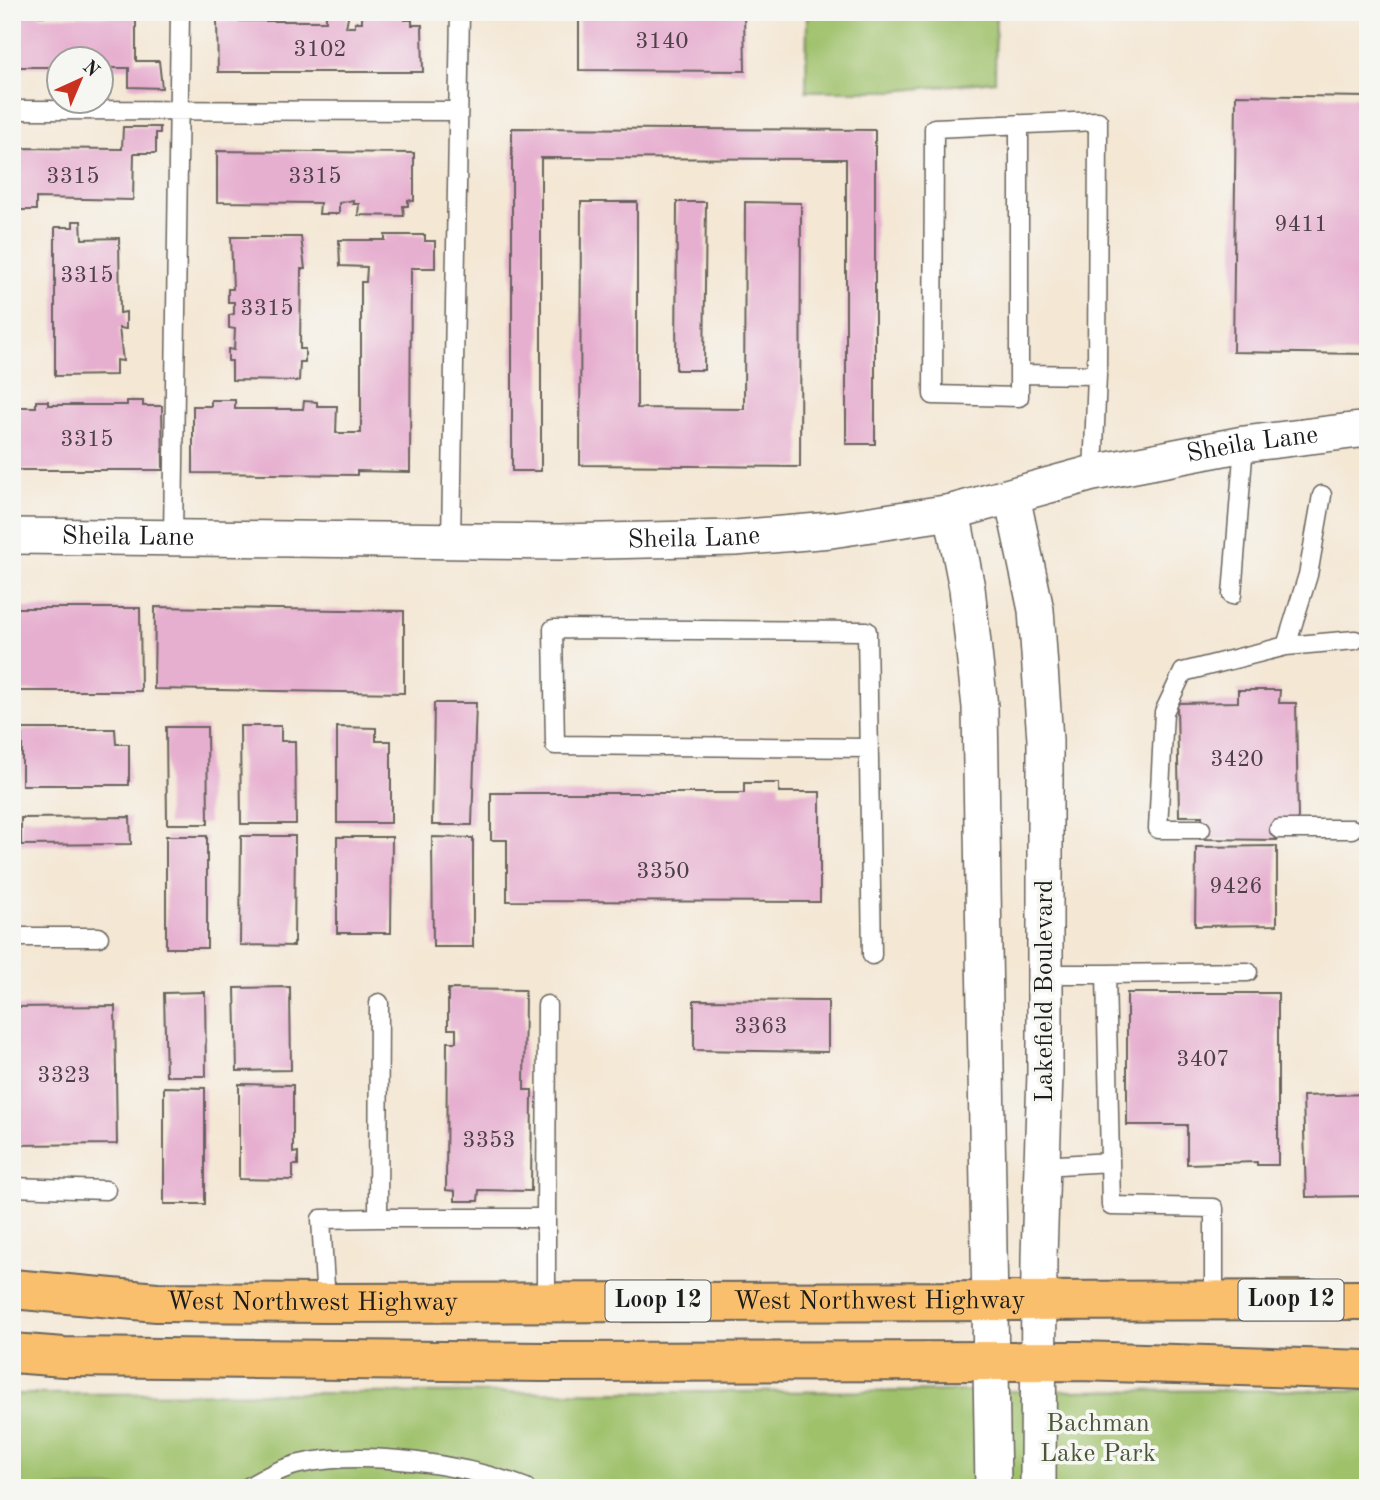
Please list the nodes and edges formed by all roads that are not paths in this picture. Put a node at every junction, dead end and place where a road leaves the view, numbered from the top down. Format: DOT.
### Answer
graph roads {
  1 [pos="180,12"];
  2 [pos="460,12"];
  3 [pos="12,110"];
  4 [pos="458,111"];
  5 [pos="179,112"];
  6 [pos="1019,124"];
  7 [pos="1019,374"];
  8 [pos="1097,375"];
  9 [pos="1368,429"];
  10 [pos="1244,444"];
  11 [pos="1093,473"];
  12 [pos="1322,495"];
  13 [pos="1012,496"];
  14 [pos="952,512"];
  15 [pos="12,536"];
  16 [pos="173,538"];
  17 [pos="451,541"];
  18 [pos="1232,595"];
  19 [pos="1355,640"];
  20 [pos="1286,646"];
  21 [pos="869,748"];
  22 [pos="1201,829"];
  23 [pos="1352,829"];
  24 [pos="1279,830"];
  25 [pos="12,937"];
  26 [pos="99,937"];
  27 [pos="872,955"];
  28 [pos="986,956"];
  29 [pos="1045,966"];
  30 [pos="1248,972"];
  31 [pos="1106,974"];
  32 [pos="379,1003"];
  33 [pos="547,1005"];
  34 [pos="1110,1161"];
  35 [pos="1042,1166"];
  36 [pos="12,1186"];
  37 [pos="106,1190"];
  38 [pos="379,1218"];
  39 [pos="546,1218"];
  40 [pos="12,1289"];
  41 [pos="990,1299"];
  42 [pos="1039,1299"];
  43 [pos="1214,1299"];
  44 [pos="1368,1300"];
  45 [pos="546,1302"];
  46 [pos="326,1303"];
  47 [pos="12,1353"];
  48 [pos="64,1357"];
  49 [pos="992,1361"];
  50 [pos="1038,1361"];
  51 [pos="1364,1367"];
  52 [pos="247,1488"];
  53 [pos="526,1488"];
  54 [pos="993,1488"];
  55 [pos="1038,1488"];
  1 -- 5 [label="lane"];
  2 -- 4 [label="lane"];
  3 -- 5 [label="lane"];
  4 -- 5 [label="lane"];
  4 -- 17 [label="lane"];
  5 -- 16 [label="lane"];
  6 -- 7 [label="lane"];
  6 -- 7 [label="lane"];
  6 -- 8 [label="lane"];
  7 -- 8 [label="lane"];
  8 -- 11 [label="lane"];
  9 -- 10 [label="street, Sheila Lane"];
  10 -- 11 [label="street, Sheila Lane"];
  10 -- 18 [label="lane"];
  11 -- 13 [label="street, Sheila Lane"];
  12 -- 20 [label="lane"];
  13 -- 14 [label="street, Sheila Lane"];
  13 -- 29 [label="street, Lakefield Boulevard"];
  14 -- 17 [label="street, Sheila Lane"];
  14 -- 28 [label="street"];
  15 -- 16 [label="street, Sheila Lane"];
  16 -- 17 [label="street, Sheila Lane"];
  19 -- 20 [label="lane"];
  20 -- 22 [label="lane"];
  21 -- 21 [label="lane"];
  21 -- 27 [label="lane"];
  23 -- 24 [label="lane"];
  25 -- 26 [label="lane"];
  28 -- 29 [label="street"];
  28 -- 41 [label="street"];
  29 -- 31 [label="lane"];
  29 -- 35 [label="street, Lakefield Boulevard"];
  30 -- 31 [label="lane"];
  31 -- 34 [label="lane"];
  32 -- 38 [label="lane"];
  33 -- 39 [label="lane"];
  34 -- 35 [label="lane"];
  34 -- 43 [label="lane"];
  35 -- 42 [label="street, Lakefield Boulevard"];
  36 -- 37 [label="lane"];
  38 -- 39 [label="lane"];
  38 -- 46 [label="lane"];
  39 -- 45 [label="lane"];
  40 -- 46 [label="main road, West Northwest Highway / Loop 12"];
  41 -- 42 [label="main road, West Northwest Highway / Loop 12"];
  41 -- 45 [label="main road, West Northwest Highway / Loop 12"];
  41 -- 49 [label="street"];
  42 -- 43 [label="main road, West Northwest Highway / Loop 12"];
  42 -- 50 [label="street, Lakefield Boulevard"];
  43 -- 44 [label="main road, West Northwest Highway / Loop 12"];
  45 -- 46 [label="main road, West Northwest Highway / Loop 12"];
  46 -- 48 [label="main road"];
  47 -- 48 [label="main road"];
  48 -- 49 [label="main road"];
  49 -- 50 [label="main road"];
  49 -- 54 [label="street"];
  50 -- 51 [label="main road"];
  50 -- 55 [label="street, Lakefield Boulevard"];
  52 -- 53 [label="lane"];
}
